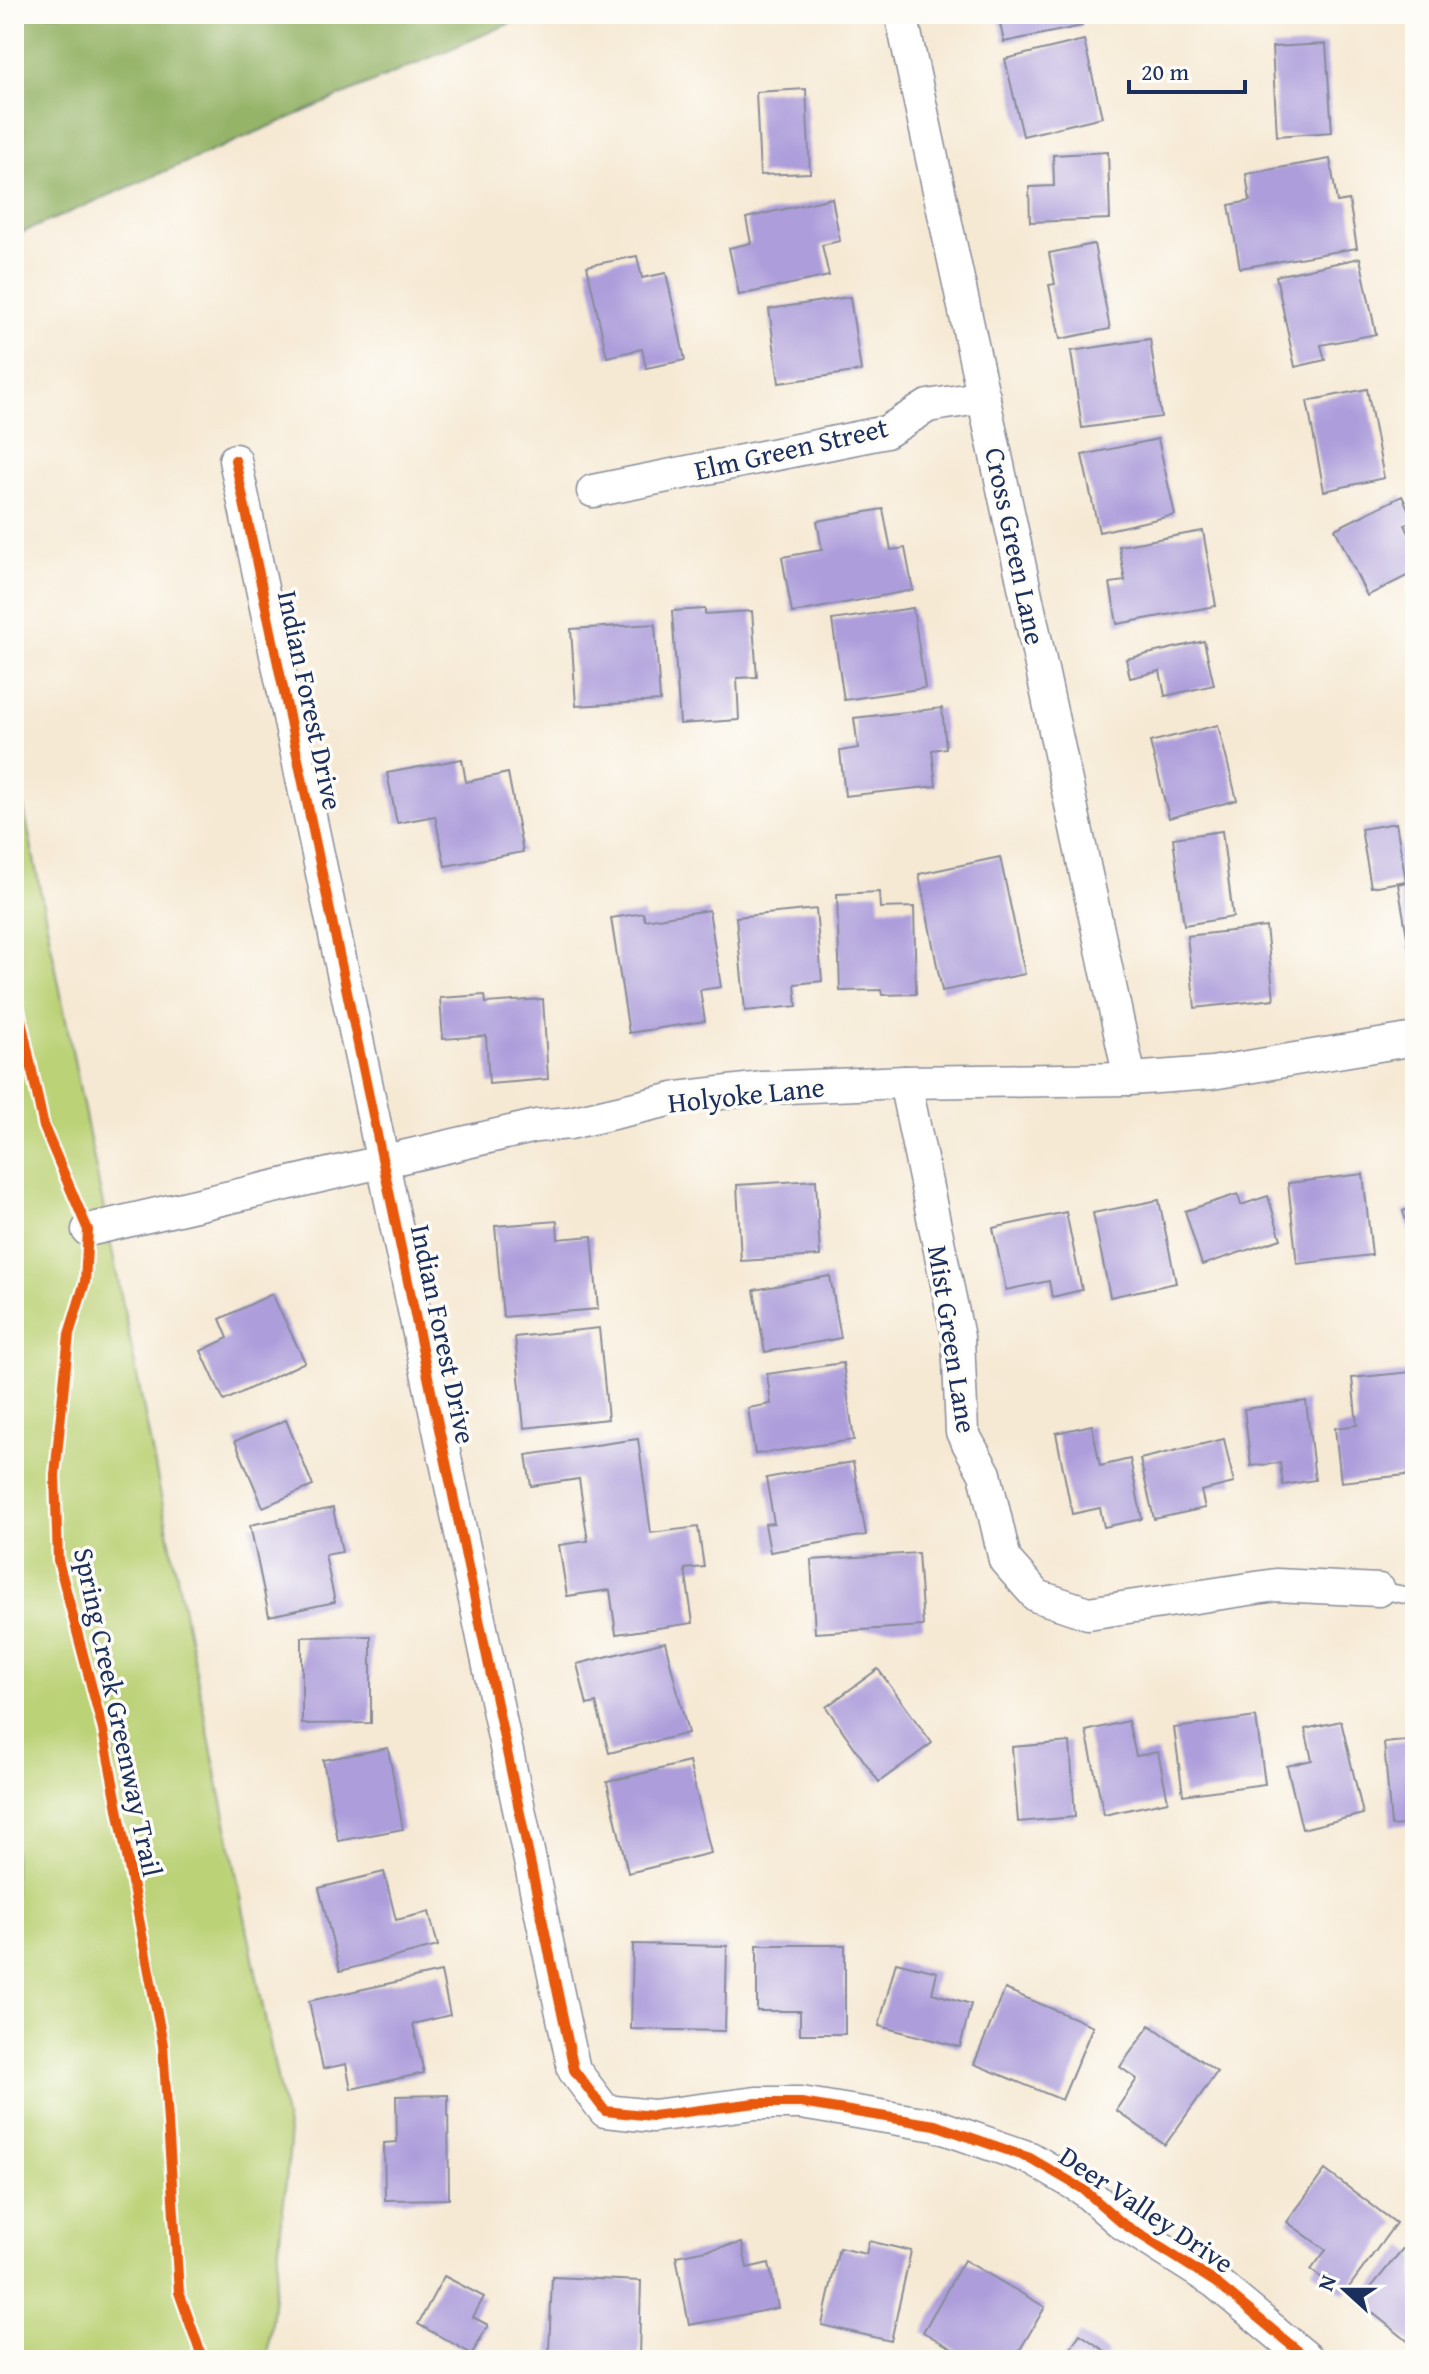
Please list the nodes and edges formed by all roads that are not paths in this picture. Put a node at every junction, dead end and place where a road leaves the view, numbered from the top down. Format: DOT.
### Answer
graph roads {
  1 [pos="901,14"];
  2 [pos="984,397"];
  3 [pos="235,460"];
  4 [pos="593,491"];
  5 [pos="1415,1039"];
  6 [pos="1130,1079"];
  7 [pos="905,1082"];
  8 [pos="384,1163"];
  9 [pos="88,1230"];
  10 [pos="1379,1590"];
  11 [pos="1415,1597"];
  12 [pos="703,2110"];
  13 [pos="1309,2360"];
  1 -- 2 [label="street, Cross Green Lane"];
  2 -- 4 [label="street, Elm Green Street"];
  2 -- 6 [label="street, Cross Green Lane"];
  3 -- 8 [label="street, Indian Forest Drive"];
  5 -- 6 [label="street, Holyoke Lane"];
  6 -- 7 [label="street, Holyoke Lane"];
  7 -- 8 [label="street, Holyoke Lane"];
  7 -- 10 [label="street, Mist Green Lane"];
  8 -- 9 [label="street, Holyoke Lane"];
  8 -- 12 [label="street, Indian Forest Drive"];
  10 -- 11 [label="lane"];
  12 -- 13 [label="street, Deer Valley Drive"];
}
